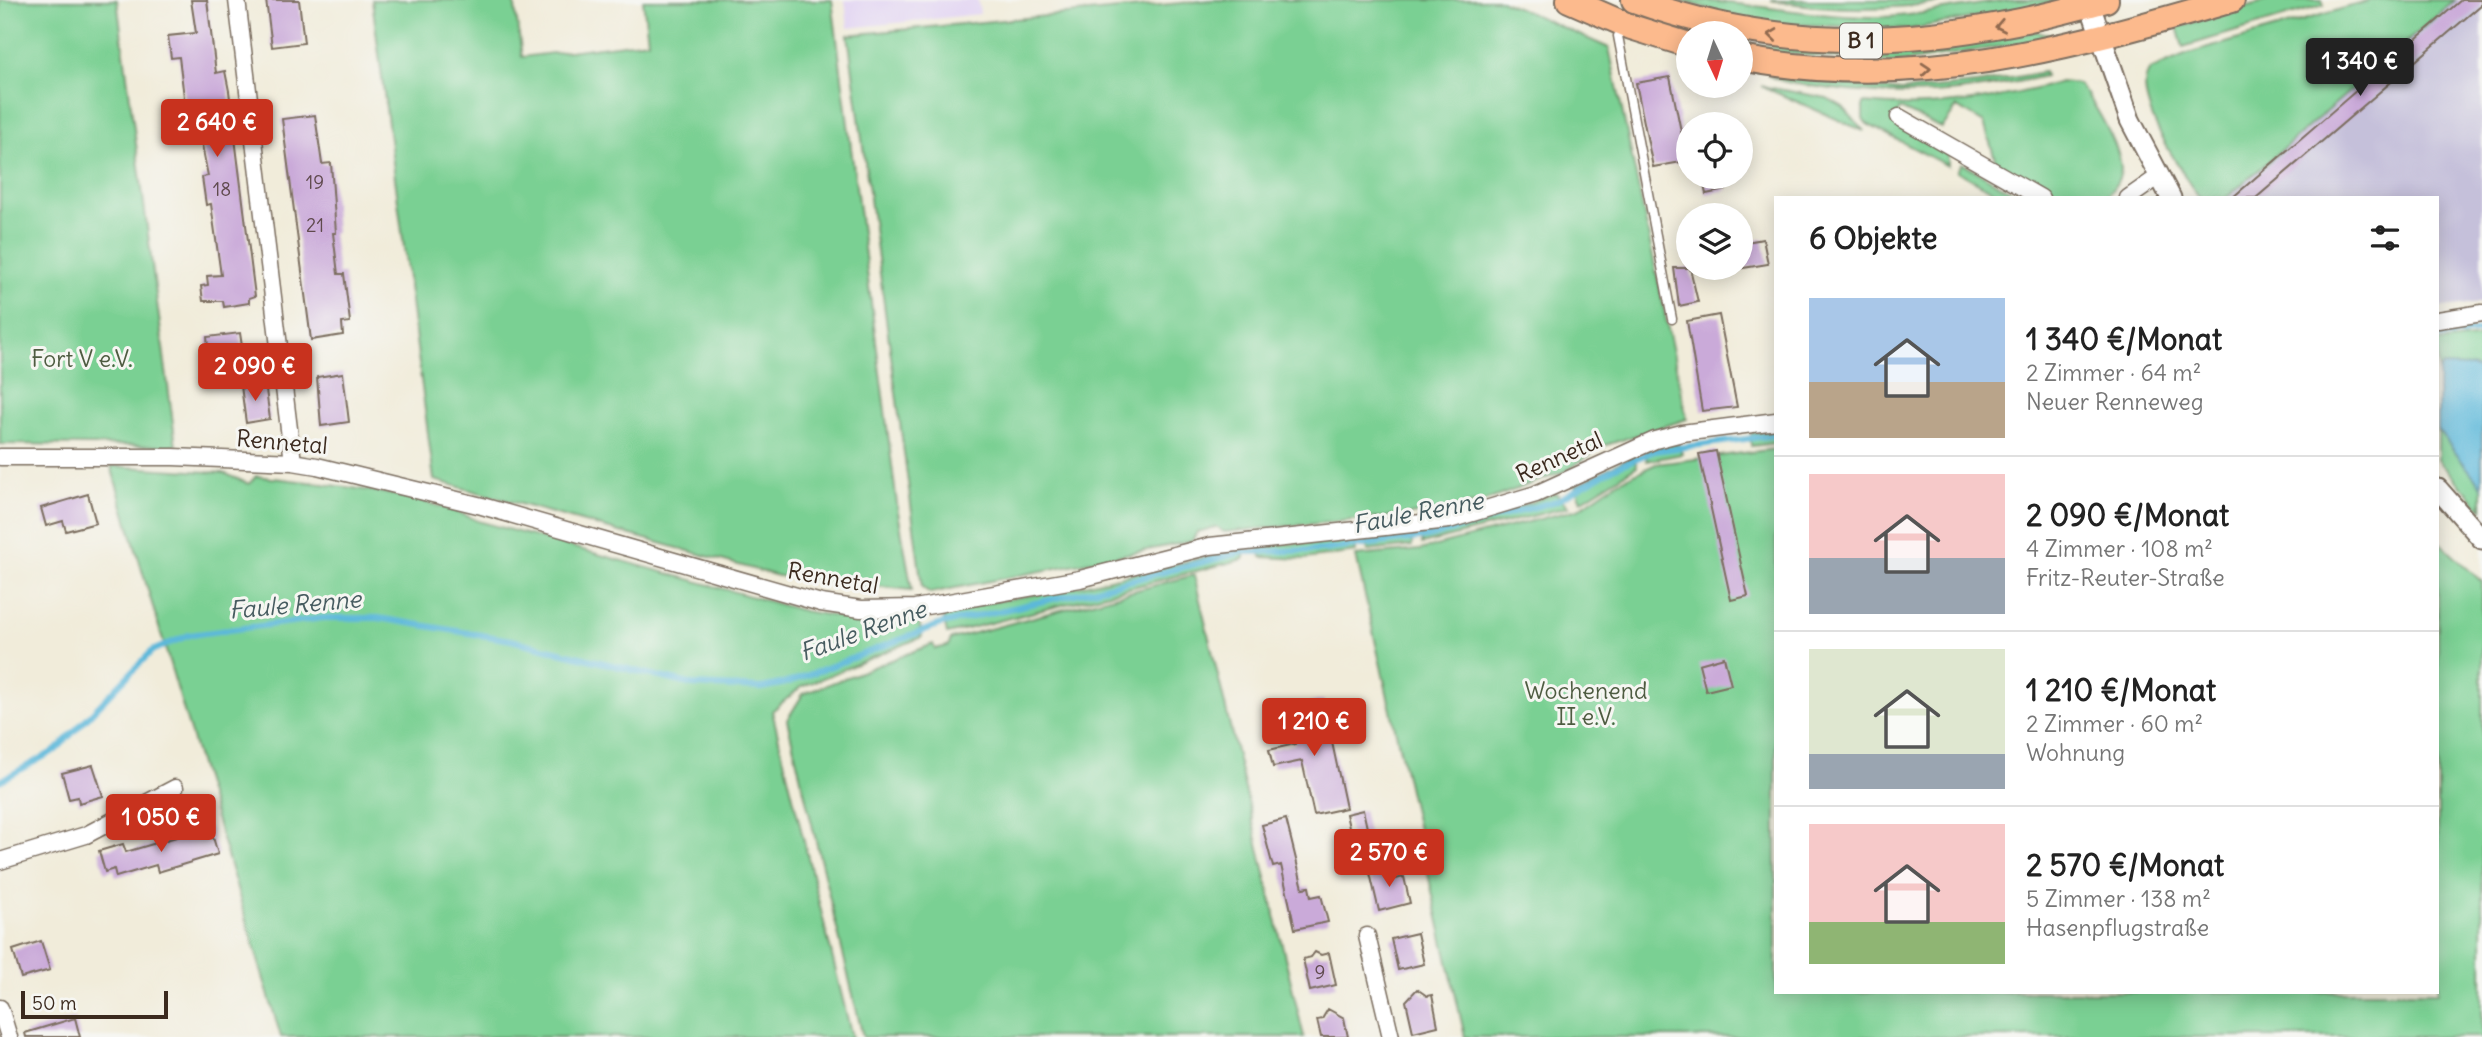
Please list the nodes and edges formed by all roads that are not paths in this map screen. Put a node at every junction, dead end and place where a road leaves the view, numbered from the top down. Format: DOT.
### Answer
graph roads {
  1 [pos="237,0"];
  2 [pos="1569,0"];
  3 [pos="1634,0"];
  4 [pos="2232,0"];
  5 [pos="2098,2"];
  6 [pos="1624,24"];
  7 [pos="2099,38"];
  8 [pos="1676,41"];
  9 [pos="1754,60"];
  10 [pos="1899,117"];
  11 [pos="2158,177"];
  12 [pos="2037,196"];
  13 [pos="2131,196"];
  14 [pos="2170,196"];
  15 [pos="2482,313"];
  16 [pos="1672,319"];
  17 [pos="2439,320"];
  18 [pos="1774,421"];
  19 [pos="0,457"];
  20 [pos="293,462"];
  21 [pos="2439,490"];
  22 [pos="2482,539"];
  23 [pos="175,788"];
  24 [pos="0,861"];
  25 [pos="1367,936"];
  26 [pos="0,1008"];
  27 [pos="9,1037"];
  28 [pos="1391,1037"];
  1 -- 20 [label="street"];
  2 -- 6 [label="main road"];
  5 -- 3 [label="main road, B 1, one-way"];
  4 -- 7 [label="main road, B 1"];
  5 -- 7 [label="street"];
  6 -- 8 [label="main road"];
  6 -- 16 [label="lane"];
  9 -- 7 [label="main road, B 1, one-way"];
  7 -- 11 [label="street"];
  10 -- 12 [label="street"];
  11 -- 13 [label="street"];
  11 -- 14 [label="street"];
  15 -- 17 [label="street"];
  18 -- 20 [label="street, Rennetal"];
  19 -- 20 [label="street, Rennetal"];
  21 -- 22 [label="street"];
  23 -- 24 [label="street"];
  25 -- 28 [label="street"];
  26 -- 27 [label="street"];
}
